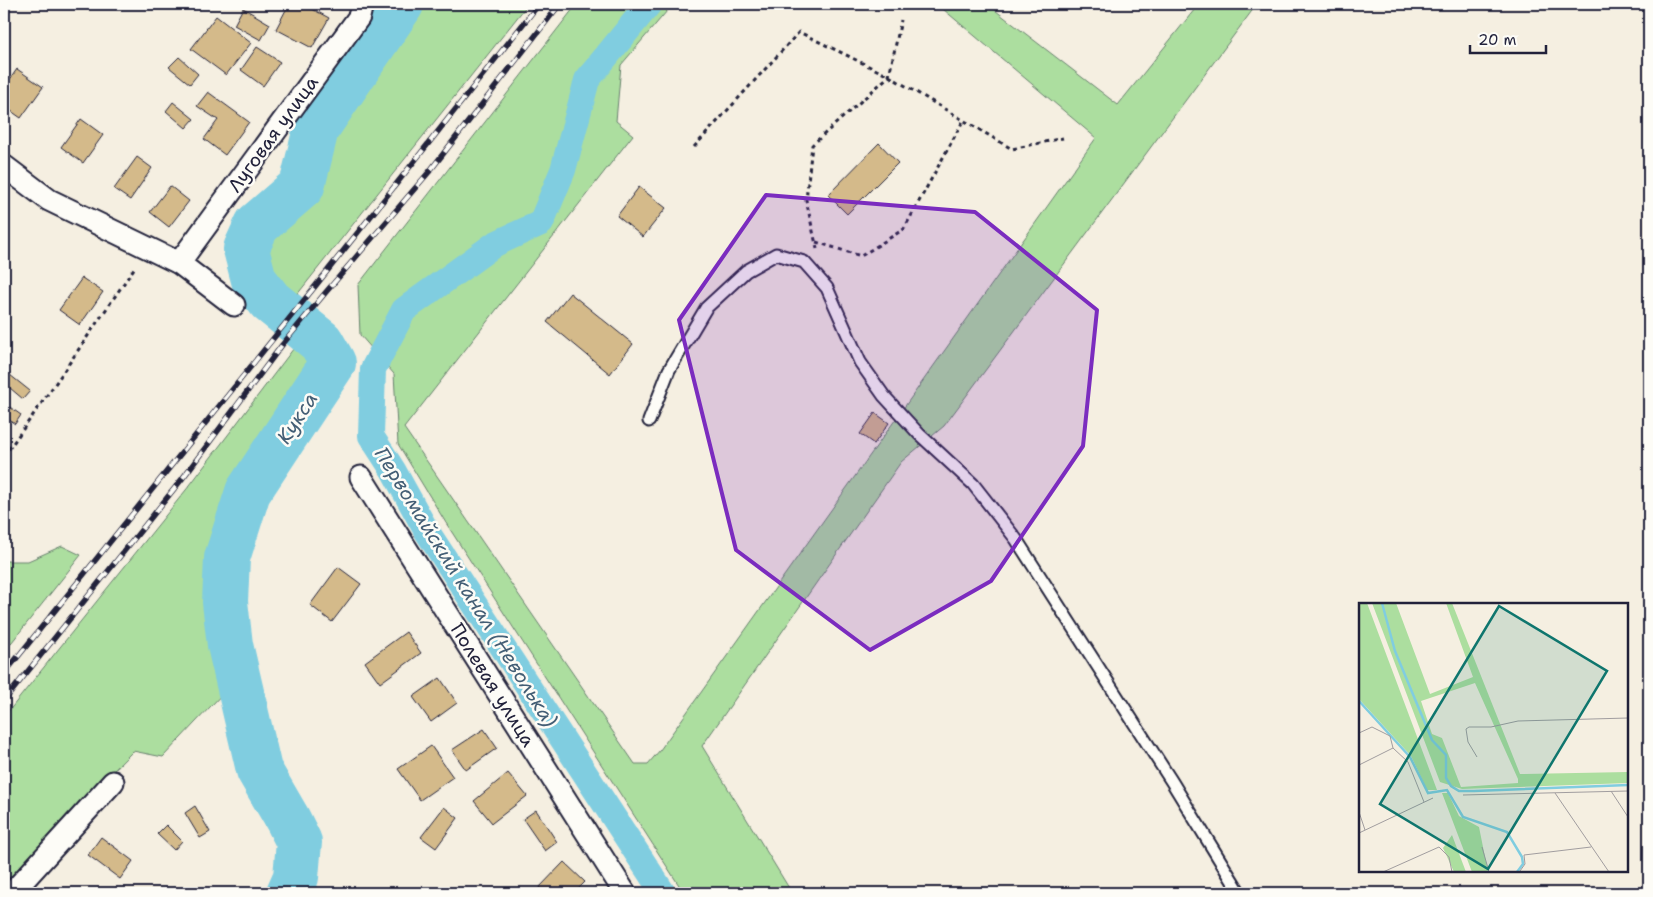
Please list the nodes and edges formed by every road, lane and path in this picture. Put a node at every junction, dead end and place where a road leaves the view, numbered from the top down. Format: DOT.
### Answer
graph roads {
  1 [pos="362,4"];
  2 [pos="901,20"];
  3 [pos="889,76"];
  4 [pos="963,121"];
  5 [pos="1063,138"];
  6 [pos="694,147"];
  7 [pos="4,166"];
  8 [pos="816,242"];
  9 [pos="148,248"];
  10 [pos="818,251"];
  11 [pos="179,263"];
  12 [pos="234,305"];
  13 [pos="649,421"];
  14 [pos="4,456"];
  15 [pos="361,477"];
  16 [pos="113,782"];
  17 [pos="12,893"];
  18 [pos="624,893"];
  19 [pos="1240,893"];
  1 -- 11 [label="street, Луговая улица"];
  2 -- 3 [label="path"];
  3 -- 4 [label="path"];
  3 -- 6 [label="path"];
  3 -- 8 [label="path"];
  4 -- 5 [label="path"];
  4 -- 8 [label="path"];
  7 -- 9 [label="street"];
  8 -- 10 [label="path"];
  9 -- 11 [label="street"];
  9 -- 14 [label="path"];
  11 -- 12 [label="street"];
  13 -- 19 [label="lane"];
  15 -- 18 [label="street, Полевая улица"];
  16 -- 17 [label="street"];
}
